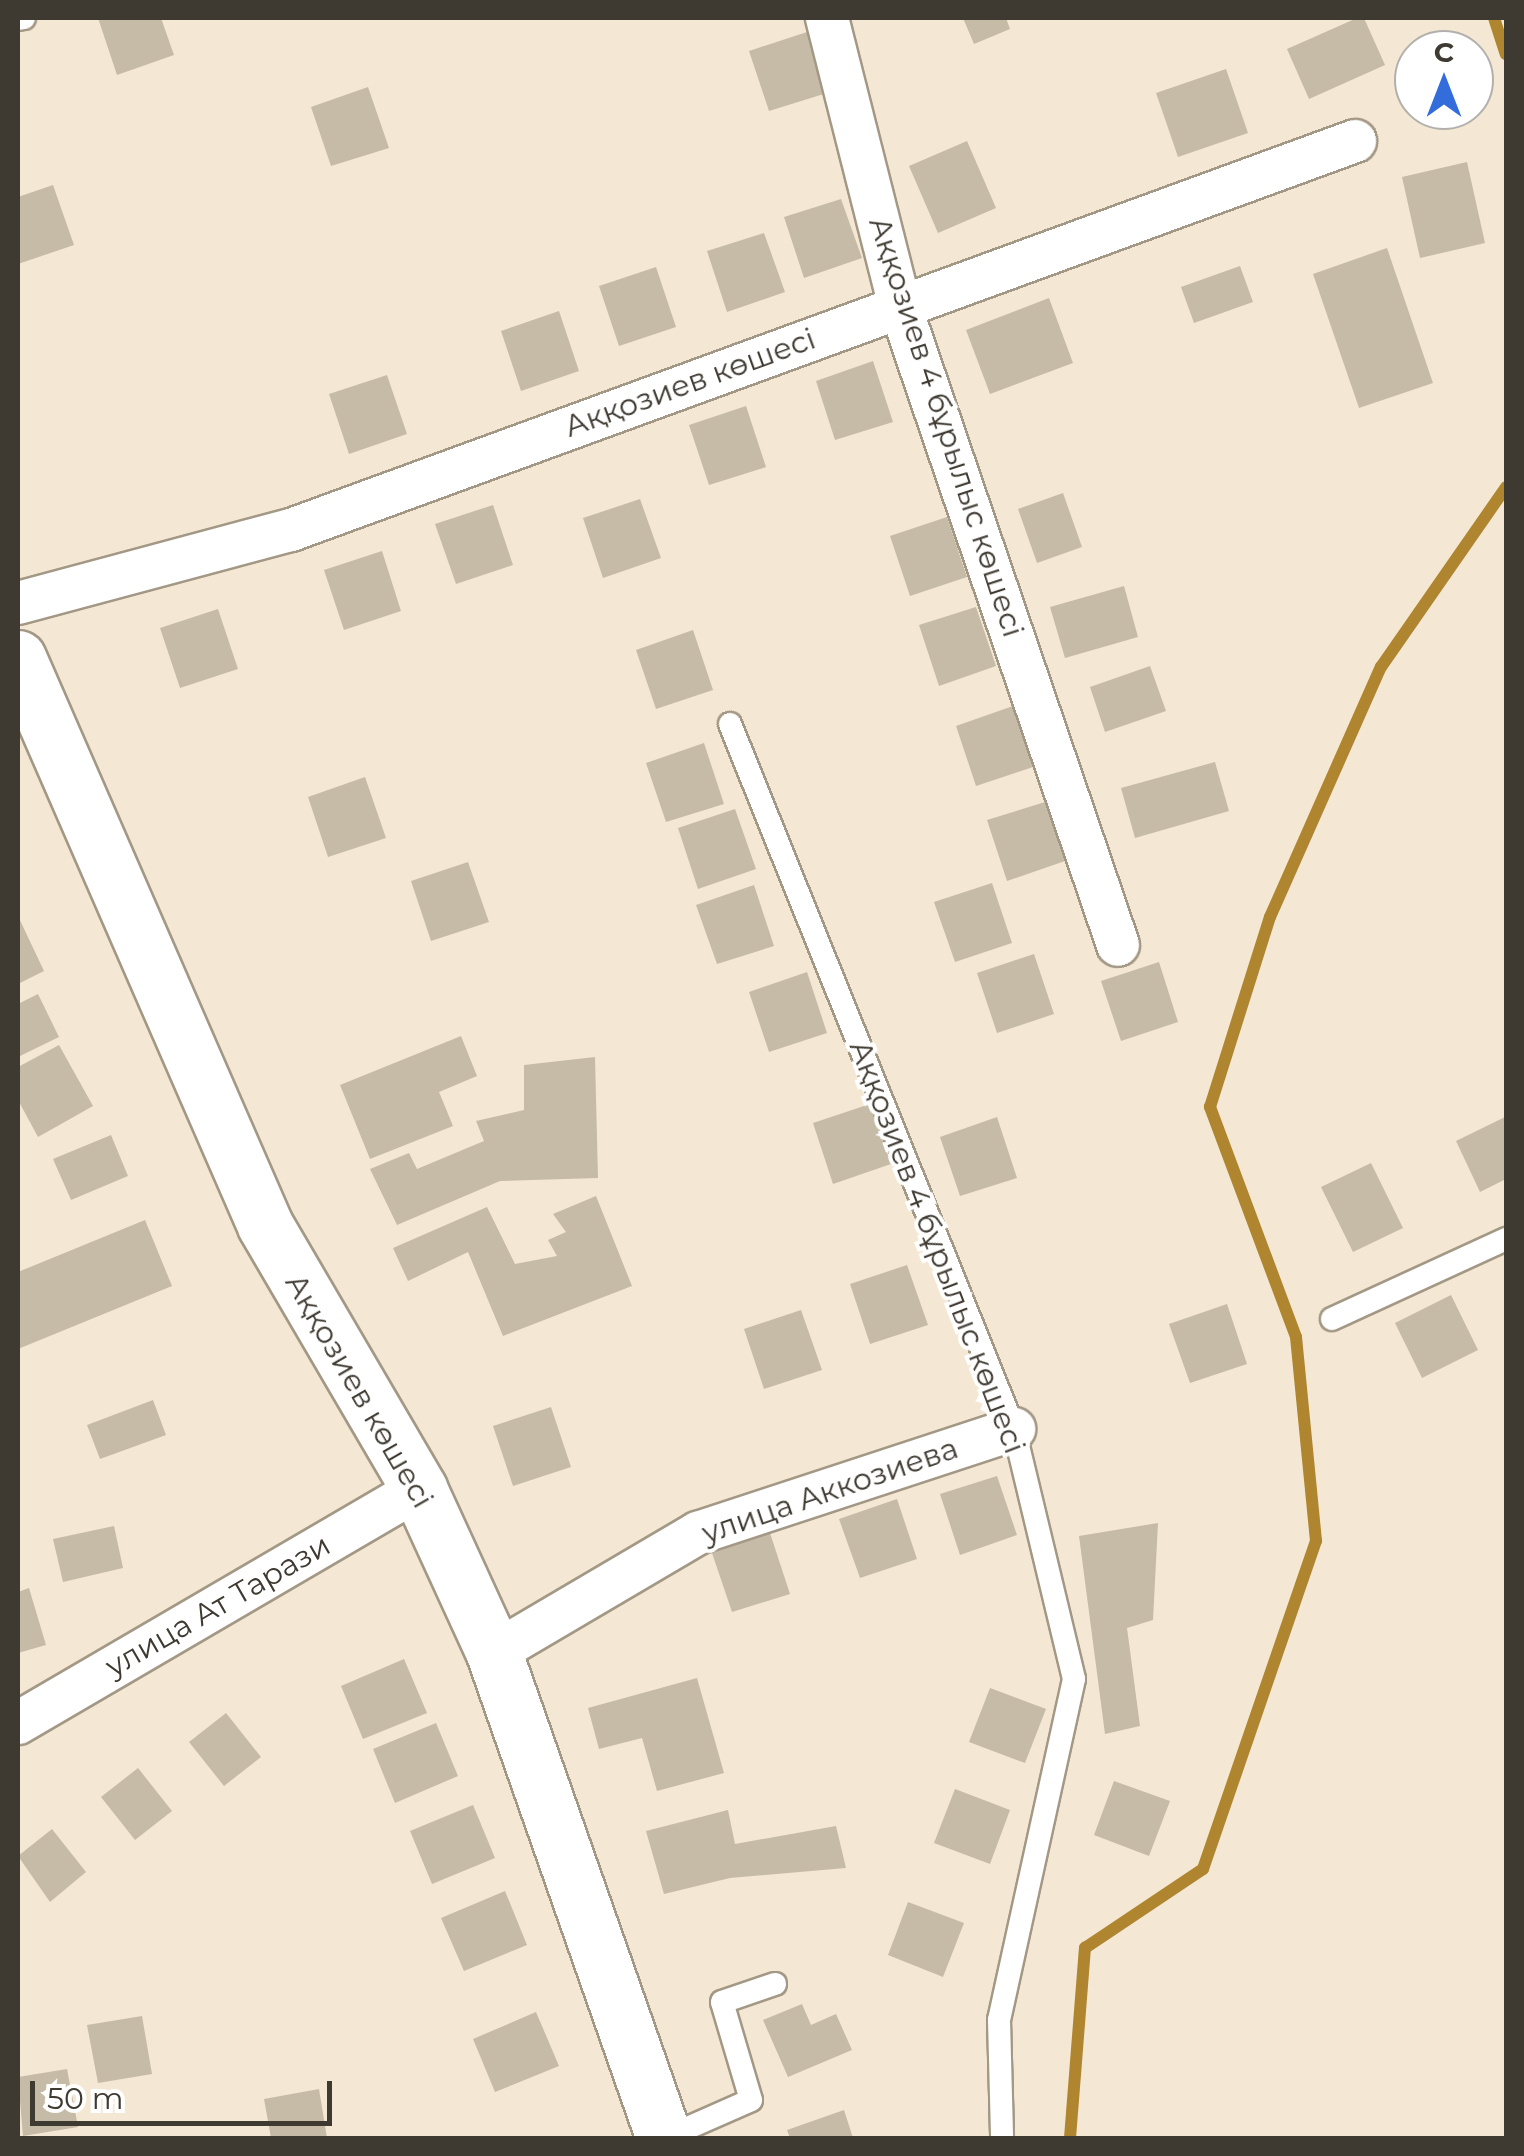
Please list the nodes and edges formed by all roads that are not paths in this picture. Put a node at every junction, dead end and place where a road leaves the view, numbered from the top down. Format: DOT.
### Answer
graph roads {
  1 [pos="827,18"];
  2 [pos="1355,141"];
  3 [pos="900,306"];
  4 [pos="18,603"];
  5 [pos="22,681"];
  6 [pos="730,724"];
  7 [pos="1118,945"];
  8 [pos="1506,1238"];
  9 [pos="1332,1319"];
  10 [pos="1014,1429"];
  11 [pos="418,1489"];
  12 [pos="494,1653"];
  13 [pos="18,1723"];
  14 [pos="775,1984"];
  15 [pos="664,2138"];
  16 [pos="1002,2138"];
  1 -- 3 [label="street, Аққозиев 4 бұрылыс көшесі"];
  2 -- 3 [label="street, Аққозиев көшесі"];
  3 -- 4 [label="street, Аққозиев көшесі"];
  3 -- 7 [label="street, Аққозиев 4 бұрылыс көшесі"];
  5 -- 11 [label="main road, Аққозиев көшесі"];
  6 -- 10 [label="lane, Аққозиев 4 бұрылыс көшесі"];
  8 -- 9 [label="lane"];
  10 -- 12 [label="street, улица Аккозиева"];
  10 -- 16 [label="lane, Аққозиев 4 бұрылыс көшесі"];
  11 -- 12 [label="main road, Аққозиев көшесі"];
  11 -- 13 [label="street, улица Ат Тарази"];
  12 -- 15 [label="main road, Аққозиев көшесі"];
  14 -- 15 [label="lane"];
}
